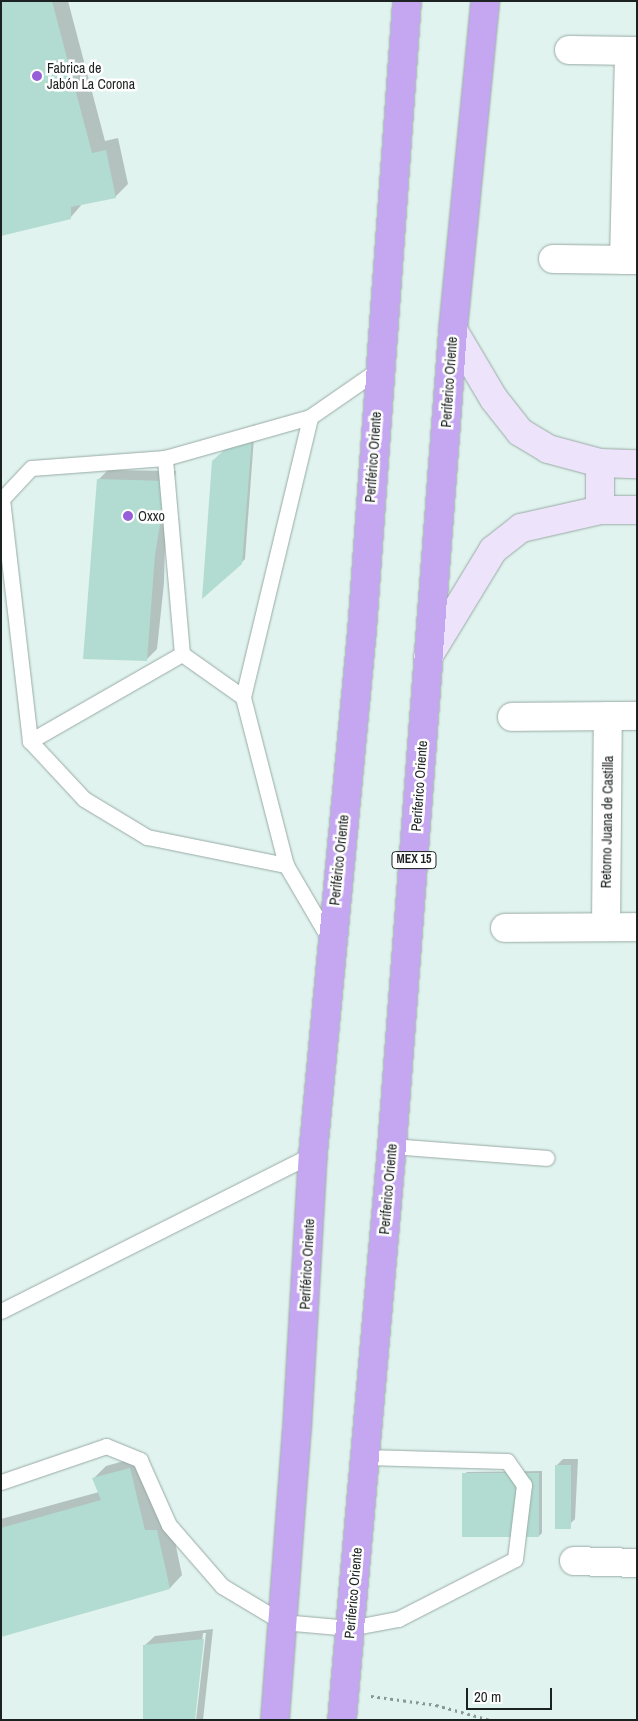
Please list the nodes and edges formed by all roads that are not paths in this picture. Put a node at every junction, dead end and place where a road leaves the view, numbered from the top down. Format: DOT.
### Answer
graph roads {
  1 [pos="407,1"];
  2 [pos="485,1"];
  3 [pos="569,50"];
  4 [pos="633,51"];
  5 [pos="553,259"];
  6 [pos="630,260"];
  7 [pos="453,330"];
  8 [pos="378,370"];
  9 [pos="310,417"];
  10 [pos="165,458"];
  11 [pos="600,463"];
  12 [pos="637,464"];
  13 [pos="600,510"];
  14 [pos="637,510"];
  15 [pos="182,654"];
  16 [pos="428,657"];
  17 [pos="243,697"];
  18 [pos="608,716"];
  19 [pos="637,716"];
  20 [pos="512,717"];
  21 [pos="30,741"];
  22 [pos="286,865"];
  23 [pos="606,927"];
  24 [pos="637,927"];
  25 [pos="505,928"];
  26 [pos="331,942"];
  27 [pos="392,1146"];
  28 [pos="313,1154"];
  29 [pos="547,1158"];
  30 [pos="1,1311"];
  31 [pos="364,1457"];
  32 [pos="1,1482"];
  33 [pos="574,1561"];
  34 [pos="637,1563"];
  35 [pos="282,1622"];
  36 [pos="350,1628"];
  37 [pos="274,1720"];
  38 [pos="342,1720"];
  1 -- 8 [label="highway, Periférico Oriente"];
  2 -- 7 [label="highway, Periferico Oriente / MEX 15"];
  3 -- 4 [label="street"];
  4 -- 6 [label="street"];
  5 -- 6 [label="street"];
  7 -- 11 [label="street"];
  7 -- 16 [label="highway, Periferico Oriente / MEX 15"];
  8 -- 9 [label="lane"];
  8 -- 26 [label="highway, Periférico Oriente"];
  9 -- 10 [label="lane"];
  9 -- 17 [label="lane"];
  10 -- 15 [label="lane"];
  10 -- 21 [label="lane"];
  11 -- 12 [label="street"];
  11 -- 13 [label="street"];
  13 -- 14 [label="street"];
  13 -- 16 [label="street"];
  15 -- 17 [label="lane"];
  15 -- 21 [label="lane"];
  16 -- 27 [label="highway, Periferico Oriente / MEX 15"];
  17 -- 22 [label="lane"];
  18 -- 19 [label="street"];
  18 -- 20 [label="street"];
  18 -- 23 [label="street, Retorno Juana de Castilla"];
  21 -- 22 [label="lane"];
  22 -- 26 [label="lane"];
  23 -- 24 [label="street"];
  23 -- 25 [label="street"];
  26 -- 28 [label="highway, Periférico Oriente"];
  27 -- 29 [label="lane"];
  27 -- 31 [label="highway, Periferico Oriente / MEX 15"];
  28 -- 30 [label="lane"];
  28 -- 35 [label="highway, Periférico Oriente"];
  31 -- 36 [label="highway, Periferico Oriente / MEX 15"];
  31 -- 36 [label="lane"];
  32 -- 35 [label="lane"];
  33 -- 34 [label="street"];
  35 -- 36 [label="lane"];
  35 -- 37 [label="highway, Periférico Oriente"];
  36 -- 38 [label="highway, Periferico Oriente / MEX 15"];
}
